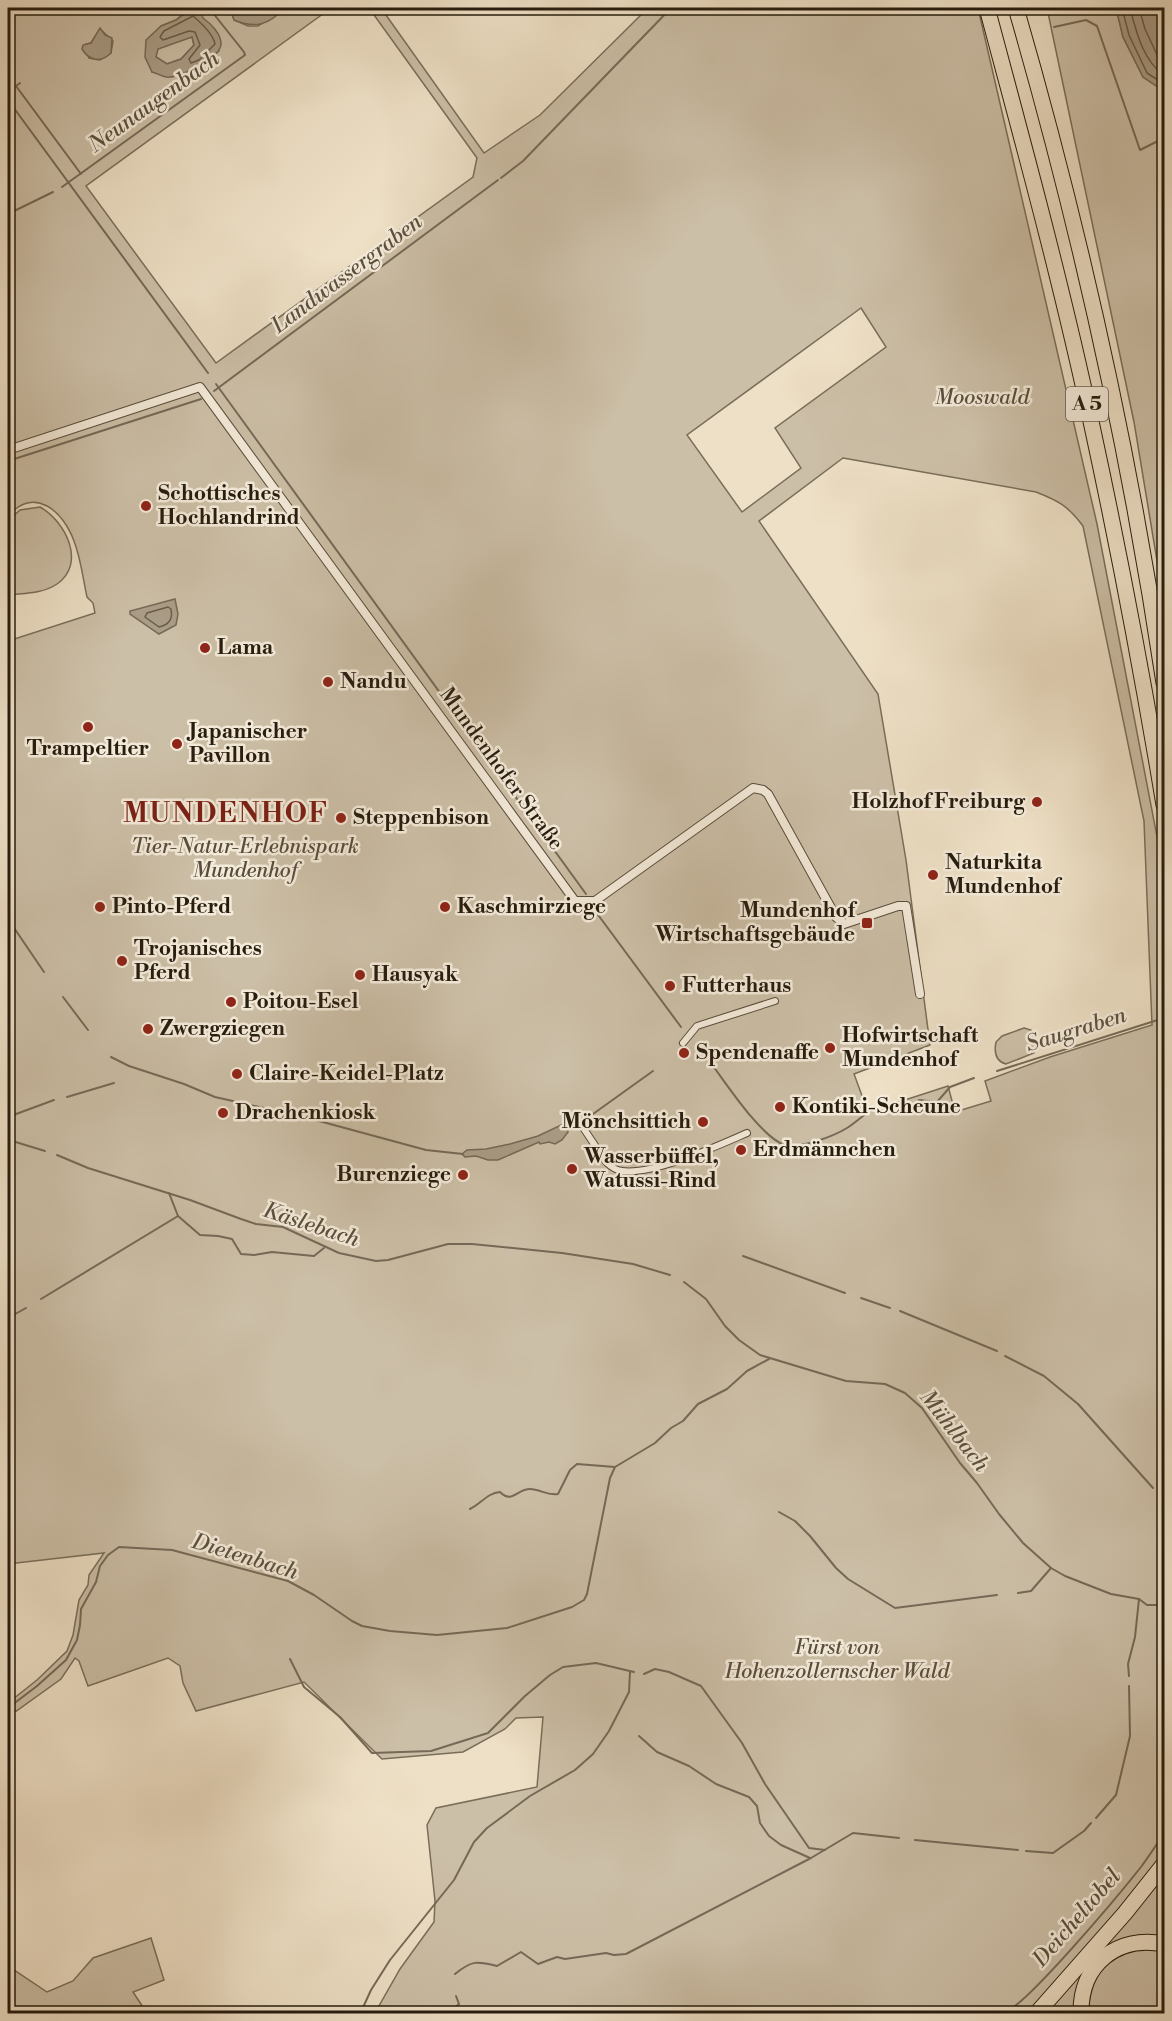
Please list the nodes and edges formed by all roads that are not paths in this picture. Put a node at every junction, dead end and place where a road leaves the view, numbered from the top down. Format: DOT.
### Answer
graph roads {
  1 [pos="987,8"];
  2 [pos="1016,8"];
  3 [pos="8,450"];
  4 [pos="1164,683"];
  5 [pos="1164,805"];
  6 [pos="920,994"];
  7 [pos="775,1001"];
  8 [pos="683,1043"];
  9 [pos="576,1117"];
  10 [pos="747,1133"];
  11 [pos="1164,1864"];
  12 [pos="1164,1944"];
  13 [pos="1036,2013"];
  14 [pos="1081,2013"];
  1 -- 5 [label="highway, A 5"];
  2 -- 4 [label="highway, A 5"];
  3 -- 6 [label="street, Mundenhofer Straße"];
  7 -- 8 [label="street"];
  9 -- 10 [label="street"];
  11 -- 13 [label="highway"];
  12 -- 14 [label="highway"];
}
